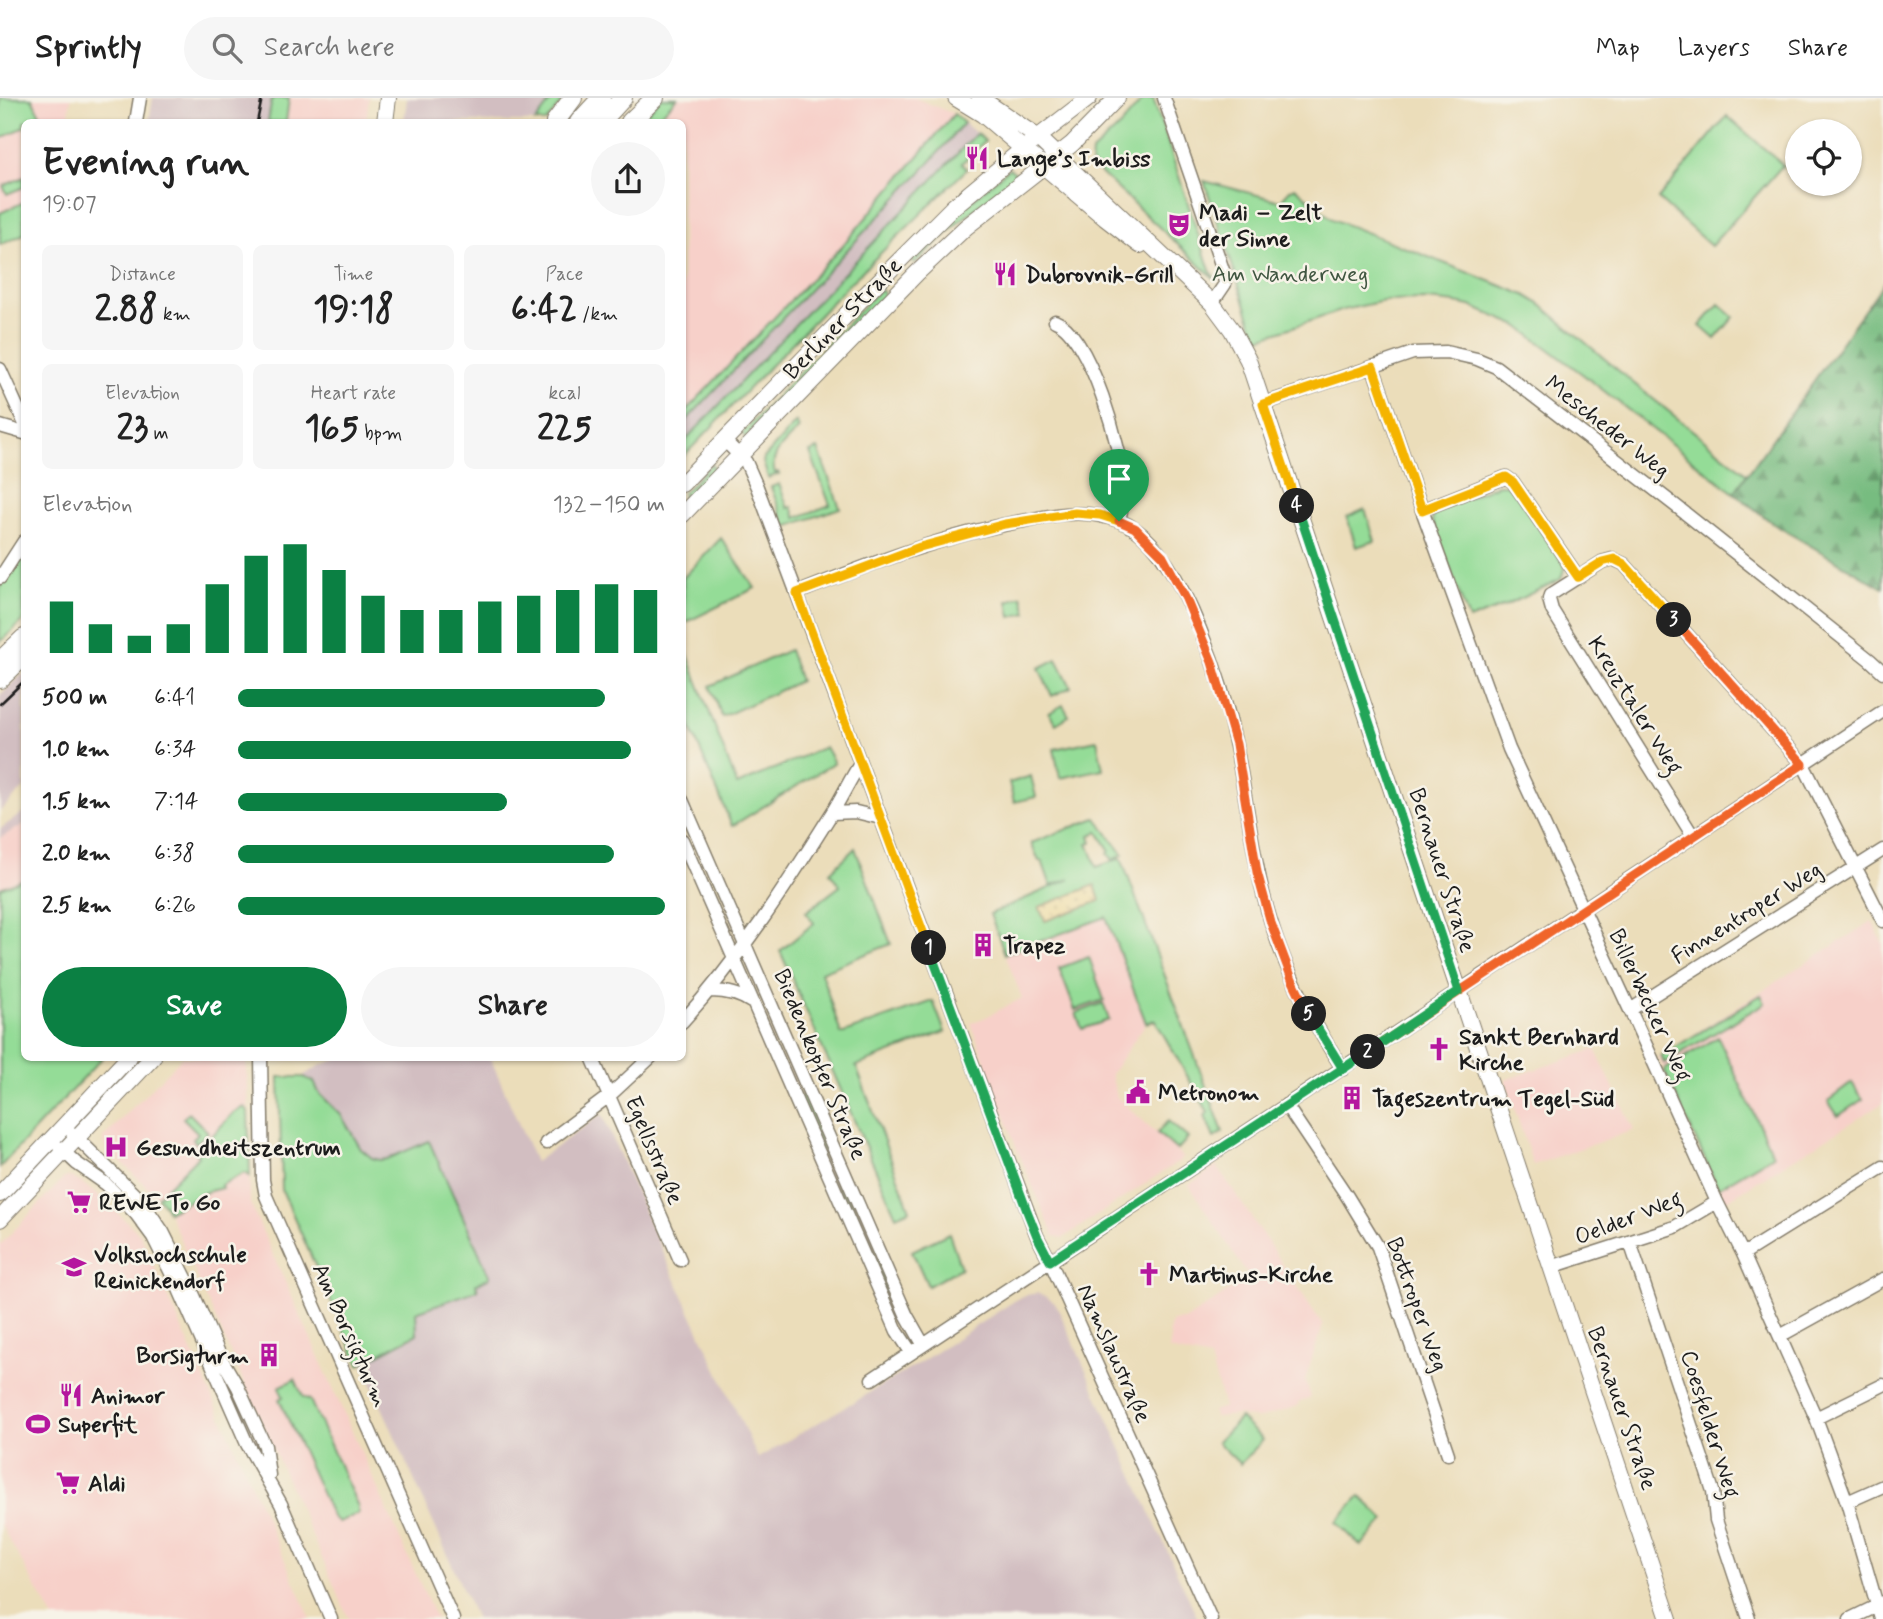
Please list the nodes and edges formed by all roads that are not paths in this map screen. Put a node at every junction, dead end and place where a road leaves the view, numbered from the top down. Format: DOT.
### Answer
graph roads {
  1 [pos="140,98"];
  2 [pos="388,98"];
  3 [pos="573,98"];
  4 [pos="601,98"];
  5 [pos="623,98"];
  6 [pos="655,98"];
  7 [pos="956,98"];
  8 [pos="980,98"];
  9 [pos="1089,98"];
  10 [pos="1117,98"];
  11 [pos="1164,98"];
  12 [pos="136,119"];
  13 [pos="385,119"];
  14 [pos="557,119"];
  15 [pos="582,119"];
  16 [pos="604,119"];
  17 [pos="633,119"];
  18 [pos="1037,137"];
  19 [pos="1023,149"];
  20 [pos="1058,155"];
  21 [pos="1044,166"];
  22 [pos="1210,301"];
  23 [pos="1055,321"];
  24 [pos="1373,367"];
  25 [pos="0,369"];
  26 [pos="1263,404"];
  27 [pos="21,415"];
  28 [pos="0,426"];
  29 [pos="21,432"];
  30 [pos="724,440"];
  31 [pos="740,456"];
  32 [pos="686,480"];
  33 [pos="686,510"];
  34 [pos="1422,510"];
  35 [pos="1119,521"];
  36 [pos="21,546"];
  37 [pos="0,552"];
  38 [pos="13,559"];
  39 [pos="1578,577"];
  40 [pos="0,578"];
  41 [pos="797,593"];
  42 [pos="21,641"];
  43 [pos="21,659"];
  44 [pos="0,661"];
  45 [pos="1883,672"];
  46 [pos="0,679"];
  47 [pos="1883,711"];
  48 [pos="860,764"];
  49 [pos="1803,764"];
  50 [pos="686,809"];
  51 [pos="832,813"];
  52 [pos="881,818"];
  53 [pos="1693,836"];
  54 [pos="686,849"];
  55 [pos="1883,850"];
  56 [pos="1855,868"];
  57 [pos="1583,909"];
  58 [pos="1883,921"];
  59 [pos="746,945"];
  60 [pos="734,959"];
  61 [pos="711,991"];
  62 [pos="1459,991"];
  63 [pos="769,998"];
  64 [pos="754,1004"];
  65 [pos="1630,1010"];
  66 [pos="686,1019"];
  67 [pos="125,1061"];
  68 [pos="149,1061"];
  69 [pos="261,1061"];
  70 [pos="594,1061"];
  71 [pos="647,1061"];
  72 [pos="1343,1069"];
  73 [pos="609,1096"];
  74 [pos="1286,1105"];
  75 [pos="65,1125"];
  76 [pos="77,1137"];
  77 [pos="51,1139"];
  78 [pos="546,1143"];
  79 [pos="64,1151"];
  80 [pos="28,1164"];
  81 [pos="1883,1167"];
  82 [pos="0,1194"];
  83 [pos="1717,1202"];
  84 [pos="5,1213"];
  85 [pos="1630,1242"];
  86 [pos="1743,1254"];
  87 [pos="680,1260"];
  88 [pos="1050,1261"];
  89 [pos="1551,1267"];
  90 [pos="1883,1279"];
  91 [pos="1780,1336"];
  92 [pos="923,1345"];
  93 [pos="911,1352"];
  94 [pos="872,1379"];
  95 [pos="1883,1385"];
  96 [pos="1816,1418"];
  97 [pos="1448,1454"];
  98 [pos="270,1482"];
  99 [pos="1883,1486"];
  100 [pos="1847,1502"];
  101 [pos="1880,1604"];
  102 [pos="331,1619"];
  103 [pos="453,1619"];
  104 [pos="1211,1619"];
  105 [pos="1669,1619"];
  106 [pos="1749,1619"];
  107 [pos="1850,1619"];
  108 [pos="1881,1619"];
  1 -- 12 [label="street"];
  2 -- 13 [label="main road"];
  3 -- 14 [label="highway"];
  4 -- 15 [label="highway"];
  5 -- 16 [label="highway"];
  6 -- 17 [label="highway"];
  7 -- 19 [label="main road, Bernauer Straße"];
  8 -- 18 [label="main road, Bernauer Straße"];
  9 -- 18 [label="main road, Berliner Straße"];
  10 -- 20 [label="main road, Berliner Straße"];
  11 -- 22 [label="street"];
  18 -- 19 [label="main road, Berliner Straße"];
  18 -- 20 [label="main road, Bernauer Straße"];
  19 -- 21 [label="main road, Bernauer Straße"];
  19 -- 30 [label="main road, Berliner Straße"];
  20 -- 21 [label="main road, Berliner Straße"];
  20 -- 22 [label="main road, Bernauer Straße"];
  21 -- 22 [label="main road, Bernauer Straße"];
  21 -- 31 [label="main road, Berliner Straße"];
  22 -- 26 [label="main road, Bernauer Straße"];
  23 -- 35 [label="street"];
  24 -- 26 [label="street, Mescheder Weg"];
  24 -- 34 [label="street, Billerbecker Weg"];
  24 -- 45 [label="street, Mescheder Weg"];
  25 -- 27 [label="street"];
  26 -- 62 [label="main road, Bernauer Straße"];
  28 -- 29 [label="street"];
  30 -- 31 [label="street, Namslaustraße"];
  30 -- 32 [label="main road, Berliner Straße"];
  31 -- 33 [label="main road, Berliner Straße"];
  31 -- 41 [label="street, Namslaustraße"];
  34 -- 39 [label="street"];
  34 -- 57 [label="street, Billerbecker Weg"];
  35 -- 41 [label="street"];
  35 -- 72 [label="street"];
  36 -- 38 [label="street"];
  37 -- 38 [label="street"];
  38 -- 40 [label="street"];
  39 -- 49 [label="street"];
  39 -- 53 [label="street, Kreuztaler Weg"];
  41 -- 48 [label="street, Namslaustraße"];
  42 -- 44 [label="highway"];
  43 -- 46 [label="highway"];
  47 -- 49 [label="street"];
  48 -- 51 [label="street"];
  48 -- 52 [label="street, Namslaustraße"];
  49 -- 53 [label="street"];
  49 -- 56 [label="street"];
  50 -- 59 [label="street, Biedenkopfer Straße"];
  51 -- 52 [label="street"];
  51 -- 59 [label="street"];
  52 -- 88 [label="street, Namslaustraße"];
  53 -- 57 [label="street"];
  54 -- 60 [label="street, Biedenkopfer Straße"];
  55 -- 56 [label="street, Finnentroper Weg"];
  56 -- 58 [label="street"];
  56 -- 65 [label="street, Finnentroper Weg"];
  57 -- 62 [label="street"];
  57 -- 65 [label="street, Billerbecker Weg"];
  59 -- 60 [label="street"];
  59 -- 63 [label="street, Biedenkopfer Straße"];
  60 -- 61 [label="street"];
  60 -- 64 [label="street, Biedenkopfer Straße"];
  61 -- 64 [label="street"];
  61 -- 66 [label="street"];
  62 -- 72 [label="street"];
  62 -- 89 [label="main road, Bernauer Straße"];
  63 -- 64 [label="street"];
  63 -- 92 [label="street, Biedenkopfer Straße"];
  64 -- 93 [label="street, Biedenkopfer Straße"];
  65 -- 83 [label="street, Billerbecker Weg"];
  67 -- 75 [label="main road"];
  68 -- 76 [label="main road"];
  69 -- 103 [label="street, Am Borsigturm"];
  70 -- 73 [label="street, Egellsstraße"];
  71 -- 73 [label="street"];
  72 -- 74 [label="street"];
  73 -- 78 [label="street"];
  73 -- 87 [label="street, Egellsstraße"];
  74 -- 88 [label="street"];
  74 -- 97 [label="street, Bottroper Weg"];
  75 -- 76 [label="street"];
  75 -- 77 [label="main road"];
  76 -- 79 [label="main road"];
  76 -- 98 [label="street"];
  77 -- 79 [label="street"];
  77 -- 80 [label="main road"];
  79 -- 84 [label="main road"];
  79 -- 98 [label="street"];
  80 -- 82 [label="main road"];
  80 -- 84 [label="main road"];
  81 -- 86 [label="street"];
  83 -- 85 [label="street, Oelder Weg"];
  83 -- 86 [label="street, Billerbecker Weg"];
  85 -- 89 [label="street, Oelder Weg"];
  85 -- 106 [label="street, Coesfelder Weg"];
  86 -- 91 [label="street, Billerbecker Weg"];
  88 -- 92 [label="street"];
  88 -- 104 [label="street, Namslaustraße"];
  89 -- 105 [label="main road, Bernauer Straße"];
  90 -- 91 [label="street"];
  91 -- 96 [label="street, Billerbecker Weg"];
  92 -- 93 [label="street"];
  93 -- 94 [label="street"];
  95 -- 96 [label="street"];
  96 -- 100 [label="street, Billerbecker Weg"];
  98 -- 102 [label="street"];
  99 -- 100 [label="street"];
  100 -- 101 [label="street, Billerbecker Weg"];
  101 -- 107 [label="street"];
  101 -- 108 [label="street, Billerbecker Weg"];
}
